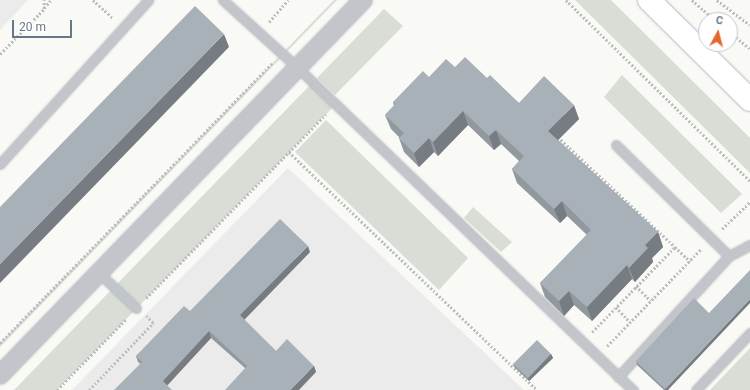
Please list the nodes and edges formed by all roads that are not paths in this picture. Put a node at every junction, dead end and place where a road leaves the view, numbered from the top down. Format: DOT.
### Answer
graph roads {
  1 [pos="148,0"];
  2 [pos="223,0"];
  3 [pos="363,0"];
  4 [pos="649,0"];
  5 [pos="298,68"];
  6 [pos="750,100"];
  7 [pos="616,146"];
  8 [pos="0,164"];
  9 [pos="750,245"];
  10 [pos="729,256"];
  11 [pos="99,273"];
  12 [pos="136,308"];
  13 [pos="750,333"];
  14 [pos="0,375"];
  15 [pos="618,377"];
  16 [pos="633,390"];
  17 [pos="696,390"];
  1 -- 8 [label="lane"];
  2 -- 5 [label="lane"];
  3 -- 5 [label="street"];
  4 -- 6 [label="main road"];
  5 -- 11 [label="street"];
  5 -- 15 [label="lane"];
  7 -- 10 [label="lane"];
  9 -- 10 [label="lane"];
  10 -- 15 [label="lane"];
  11 -- 12 [label="lane"];
  11 -- 14 [label="street"];
  13 -- 17 [label="lane"];
  15 -- 16 [label="lane"];
}
